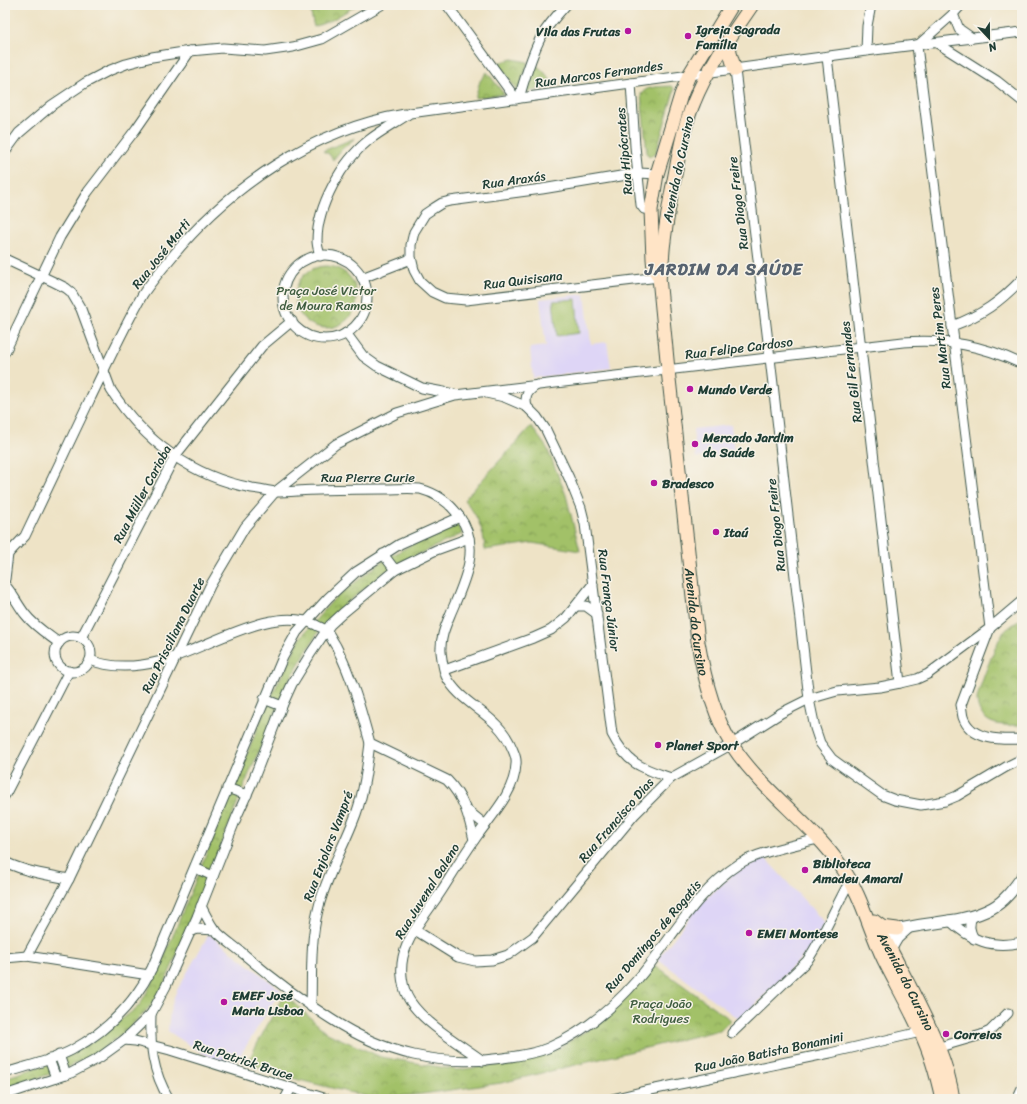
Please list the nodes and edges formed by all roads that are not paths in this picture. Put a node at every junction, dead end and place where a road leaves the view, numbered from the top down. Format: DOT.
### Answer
graph roads {
  1 [pos="381,5"];
  2 [pos="447,5"];
  3 [pos="566,5"];
  4 [pos="732,5"];
  5 [pos="752,5"];
  6 [pos="871,5"];
  7 [pos="961,5"];
  8 [pos="953,14"];
  9 [pos="1022,32"];
  10 [pos="972,38"];
  11 [pos="729,39"];
  12 [pos="937,43"];
  13 [pos="917,46"];
  14 [pos="190,51"];
  15 [pos="866,51"];
  16 [pos="827,57"];
  17 [pos="735,70"];
  18 [pos="707,73"];
  19 [pos="689,75"];
  20 [pos="631,83"];
  21 [pos="518,98"];
  22 [pos="1022,101"];
  23 [pos="410,113"];
  24 [pos="5,152"];
  25 [pos="639,173"];
  26 [pos="657,174"];
  27 [pos="651,210"];
  28 [pos="667,218"];
  29 [pos="320,256"];
  30 [pos="5,259"];
  31 [pos="411,259"];
  32 [pos="41,276"];
  33 [pos="659,277"];
  34 [pos="362,278"];
  35 [pos="1022,279"];
  36 [pos="292,322"];
  37 [pos="952,326"];
  38 [pos="346,333"];
  39 [pos="953,342"];
  40 [pos="861,347"];
  41 [pos="5,352"];
  42 [pos="770,358"];
  43 [pos="1022,364"];
  44 [pos="104,370"];
  45 [pos="668,370"];
  46 [pos="540,384"];
  47 [pos="422,388"];
  48 [pos="474,392"];
  49 [pos="455,395"];
  50 [pos="426,403"];
  51 [pos="527,407"];
  52 [pos="175,456"];
  53 [pos="275,492"];
  54 [pos="460,517"];
  55 [pos="469,538"];
  56 [pos="7,552"];
  57 [pos="383,554"];
  58 [pos="395,570"];
  59 [pos="5,578"];
  60 [pos="593,584"];
  61 [pos="5,585"];
  62 [pos="1022,601"];
  63 [pos="576,606"];
  64 [pos="597,614"];
  65 [pos="307,621"];
  66 [pos="990,628"];
  67 [pos="326,630"];
  68 [pos="81,638"];
  69 [pos="59,643"];
  70 [pos="177,656"];
  71 [pos="90,660"];
  72 [pos="444,670"];
  73 [pos="69,671"];
  74 [pos="900,683"];
  75 [pos="264,699"];
  76 [pos="809,699"];
  77 [pos="282,706"];
  78 [pos="1022,739"];
  79 [pos="370,743"];
  80 [pos="732,744"];
  81 [pos="1022,759"];
  82 [pos="671,778"];
  83 [pos="227,788"];
  84 [pos="5,795"];
  85 [pos="247,795"];
  86 [pos="467,810"];
  87 [pos="486,824"];
  88 [pos="818,839"];
  89 [pos="474,840"];
  90 [pos="5,862"];
  91 [pos="195,868"];
  92 [pos="213,876"];
  93 [pos="1022,877"];
  94 [pos="69,879"];
  95 [pos="850,881"];
  96 [pos="201,906"];
  97 [pos="973,916"];
  98 [pos="869,917"];
  99 [pos="949,920"];
  100 [pos="904,928"];
  101 [pos="216,930"];
  102 [pos="415,930"];
  103 [pos="191,931"];
  104 [pos="974,939"];
  105 [pos="880,940"];
  106 [pos="1022,942"];
  107 [pos="887,954"];
  108 [pos="27,956"];
  109 [pos="5,958"];
  110 [pos="149,975"];
  111 [pos="311,1007"];
  112 [pos="1008,1013"];
  113 [pos="151,1014"];
  114 [pos="926,1031"];
  115 [pos="732,1033"];
  116 [pos="453,1039"];
  117 [pos="124,1040"];
  118 [pos="151,1046"];
  119 [pos="933,1049"];
  120 [pos="59,1055"];
  121 [pos="49,1059"];
  122 [pos="483,1061"];
  123 [pos="457,1062"];
  124 [pos="5,1073"];
  125 [pos="66,1075"];
  126 [pos="56,1078"];
  127 [pos="291,1088"];
  128 [pos="1022,1088"];
  129 [pos="5,1095"];
  130 [pos="640,1095"];
  131 [pos="169,1099"];
  132 [pos="286,1099"];
  133 [pos="327,1099"];
  134 [pos="612,1099"];
  135 [pos="948,1099"];
  136 [pos="1017,1099"];
  1 -- 14 [label="street"];
  2 -- 21 [label="street"];
  3 -- 21 [label="street"];
  4 -- 19 [label="main road, Avenida do Cursino"];
  5 -- 11 [label="main road, Avenida do Cursino"];
  6 -- 15 [label="street"];
  7 -- 8 [label="street"];
  8 -- 10 [label="street"];
  8 -- 13 [label="street"];
  9 -- 10 [label="street, Rua Marcos Fernandes"];
  10 -- 12 [label="street, Rua Marcos Fernandes"];
  11 -- 17 [label="main road"];
  11 -- 18 [label="main road, Avenida do Cursino"];
  12 -- 13 [label="street, Rua Marcos Fernandes"];
  12 -- 22 [label="street"];
  13 -- 15 [label="street, Rua Marcos Fernandes"];
  13 -- 37 [label="street, Rua Martim Peres"];
  14 -- 24 [label="street"];
  14 -- 32 [label="street"];
  15 -- 16 [label="street, Rua Marcos Fernandes"];
  16 -- 17 [label="street, Rua Marcos Fernandes"];
  16 -- 40 [label="street, Rua Gil Fernandes"];
  17 -- 18 [label="street, Rua Marcos Fernandes"];
  17 -- 42 [label="street, Rua Diogo Freire"];
  18 -- 19 [label="street, Rua Marcos Fernandes"];
  18 -- 28 [label="main road, Avenida do Cursino"];
  19 -- 20 [label="street, Rua Marcos Fernandes"];
  19 -- 26 [label="main road, Avenida do Cursino"];
  20 -- 21 [label="street, Rua Marcos Fernandes"];
  20 -- 25 [label="street, Rua Hipócrates"];
  21 -- 23 [label="street, Rua Marcos Fernandes"];
  23 -- 29 [label="street, Rua Marcos Fernandes"];
  23 -- 44 [label="street, Rua José Marti"];
  25 -- 26 [label="street, Rua Araxás"];
  25 -- 27 [label="street, Rua Hipócrates"];
  25 -- 31 [label="street, Rua Araxás"];
  26 -- 27 [label="main road, Avenida do Cursino"];
  26 -- 28 [label="main road"];
  27 -- 33 [label="main road, Avenida do Cursino"];
  28 -- 33 [label="main road, Avenida do Cursino"];
  29 -- 34 [label="street"];
  29 -- 36 [label="street"];
  30 -- 32 [label="street, Rua Pierre Curie"];
  31 -- 33 [label="street, Rua Quisisana"];
  31 -- 34 [label="street"];
  32 -- 41 [label="street"];
  32 -- 44 [label="street, Rua Pierre Curie"];
  33 -- 45 [label="main road, Avenida do Cursino"];
  34 -- 38 [label="street"];
  35 -- 37 [label="street"];
  36 -- 38 [label="street"];
  36 -- 52 [label="street, Rua Müller Carioba"];
  37 -- 39 [label="street, Rua Martim Peres"];
  38 -- 47 [label="street, Rua Felipe Cardoso"];
  39 -- 40 [label="street, Rua Felipe Cardoso"];
  39 -- 43 [label="street, Rua Felipe Cardoso"];
  39 -- 66 [label="street, Rua Martim Peres"];
  40 -- 42 [label="street, Rua Felipe Cardoso"];
  40 -- 74 [label="street, Rua Gil Fernandes"];
  42 -- 45 [label="street, Rua Felipe Cardoso"];
  42 -- 76 [label="street, Rua Diogo Freire"];
  44 -- 52 [label="street, Rua Pierre Curie"];
  44 -- 56 [label="street, Rua José Marti"];
  45 -- 46 [label="street, Rua Felipe Cardoso"];
  45 -- 80 [label="main road, Avenida do Cursino"];
  46 -- 48 [label="street, Rua Felipe Cardoso"];
  46 -- 51 [label="street"];
  47 -- 49 [label="street, Rua Felipe Cardoso"];
  47 -- 50 [label="street"];
  48 -- 49 [label="street, Rua Felipe Cardoso"];
  48 -- 51 [label="street, Rua França Júnior"];
  49 -- 50 [label="street, Rua Felipe Cardoso"];
  50 -- 53 [label="street, Rua Prisciliana Duarte"];
  51 -- 60 [label="street, Rua França Júnior"];
  52 -- 53 [label="street, Rua Pierre Curie"];
  52 -- 68 [label="street, Rua Müller Carioba"];
  53 -- 54 [label="street, Rua Pierre Curie"];
  53 -- 70 [label="street, Rua Prisciliana Duarte"];
  54 -- 55 [label="street, Rua Pierre Curie"];
  54 -- 57 [label="street"];
  55 -- 58 [label="street"];
  55 -- 72 [label="street, Rua Pierre Curie"];
  56 -- 59 [label="street"];
  57 -- 58 [label="street"];
  57 -- 65 [label="street"];
  58 -- 67 [label="street"];
  60 -- 63 [label="street"];
  60 -- 64 [label="street, Rua França Júnior"];
  61 -- 69 [label="street"];
  62 -- 66 [label="street, Rua Francisco Dias"];
  63 -- 64 [label="street"];
  63 -- 72 [label="street"];
  64 -- 82 [label="street, Rua França Júnior"];
  65 -- 67 [label="street"];
  65 -- 70 [label="street"];
  65 -- 75 [label="street"];
  66 -- 74 [label="street, Rua Francisco Dias"];
  66 -- 78 [label="street"];
  67 -- 77 [label="street"];
  67 -- 79 [label="street"];
  68 -- 69 [label="street"];
  68 -- 71 [label="street"];
  69 -- 73 [label="street"];
  70 -- 71 [label="street"];
  70 -- 94 [label="street, Rua Prisciliana Duarte"];
  71 -- 73 [label="street"];
  72 -- 87 [label="street, Rua Pierre Curie"];
  73 -- 84 [label="street"];
  74 -- 76 [label="street, Rua Francisco Dias"];
  75 -- 77 [label="street"];
  75 -- 83 [label="street"];
  76 -- 80 [label="street, Rua Francisco Dias"];
  76 -- 81 [label="street, Rua Diogo Freire"];
  77 -- 85 [label="street"];
  79 -- 86 [label="street, Rua Juvenal Galeno"];
  79 -- 111 [label="street, Rua Enjolars Vampré"];
  80 -- 82 [label="street, Rua Francisco Dias"];
  80 -- 88 [label="main road, Avenida do Cursino"];
  82 -- 102 [label="street, Rua Francisco Dias"];
  83 -- 85 [label="street"];
  83 -- 91 [label="street"];
  85 -- 92 [label="street"];
  86 -- 87 [label="street, Rua Juvenal Galeno"];
  86 -- 89 [label="street, Rua Juvenal Galeno"];
  87 -- 89 [label="street, Rua Pierre Curie"];
  88 -- 95 [label="main road, Avenida do Cursino"];
  88 -- 122 [label="street, Rua Domingos de Rogatis"];
  89 -- 102 [label="street, Rua Juvenal Galeno"];
  90 -- 94 [label="street"];
  91 -- 92 [label="street"];
  91 -- 110 [label="street"];
  92 -- 96 [label="street"];
  93 -- 97 [label="street"];
  94 -- 108 [label="street, Rua Prisciliana Duarte"];
  95 -- 98 [label="main road, Avenida do Cursino"];
  95 -- 115 [label="street"];
  96 -- 101 [label="street, Rua Domingos de Rogatis"];
  96 -- 103 [label="street"];
  97 -- 99 [label="street"];
  97 -- 104 [label="street"];
  98 -- 100 [label="main road"];
  98 -- 105 [label="main road, Avenida do Cursino"];
  99 -- 100 [label="street"];
  99 -- 104 [label="street"];
  100 -- 105 [label="street"];
  100 -- 107 [label="street"];
  101 -- 103 [label="street"];
  101 -- 111 [label="street, Rua Domingos de Rogatis"];
  102 -- 116 [label="street, Rua Juvenal Galeno"];
  103 -- 113 [label="street"];
  104 -- 106 [label="street"];
  105 -- 107 [label="main road, Avenida do Cursino"];
  107 -- 114 [label="main road, Avenida do Cursino"];
  108 -- 109 [label="street"];
  108 -- 110 [label="street"];
  110 -- 120 [label="street"];
  111 -- 123 [label="street, Rua Domingos de Rogatis"];
  112 -- 119 [label="street"];
  113 -- 117 [label="street"];
  113 -- 118 [label="street"];
  114 -- 119 [label="main road, Avenida do Cursino"];
  114 -- 130 [label="street, Rua João Batista Bonamini"];
  116 -- 122 [label="street, Rua Juvenal Galeno"];
  116 -- 123 [label="street"];
  117 -- 118 [label="street, Rua Patrick Bruce"];
  117 -- 125 [label="street"];
  118 -- 127 [label="street, Rua Patrick Bruce"];
  118 -- 131 [label="street"];
  119 -- 135 [label="main road, Avenida do Cursino"];
  120 -- 121 [label="street"];
  120 -- 125 [label="street"];
  121 -- 124 [label="street"];
  121 -- 126 [label="street"];
  122 -- 123 [label="street, Rua Domingos de Rogatis"];
  125 -- 126 [label="street"];
  126 -- 129 [label="street"];
  127 -- 132 [label="street"];
  127 -- 133 [label="street, Rua Patrick Bruce"];
  128 -- 136 [label="street"];
  130 -- 134 [label="street, Rua João Batista Bonamini"];
}
